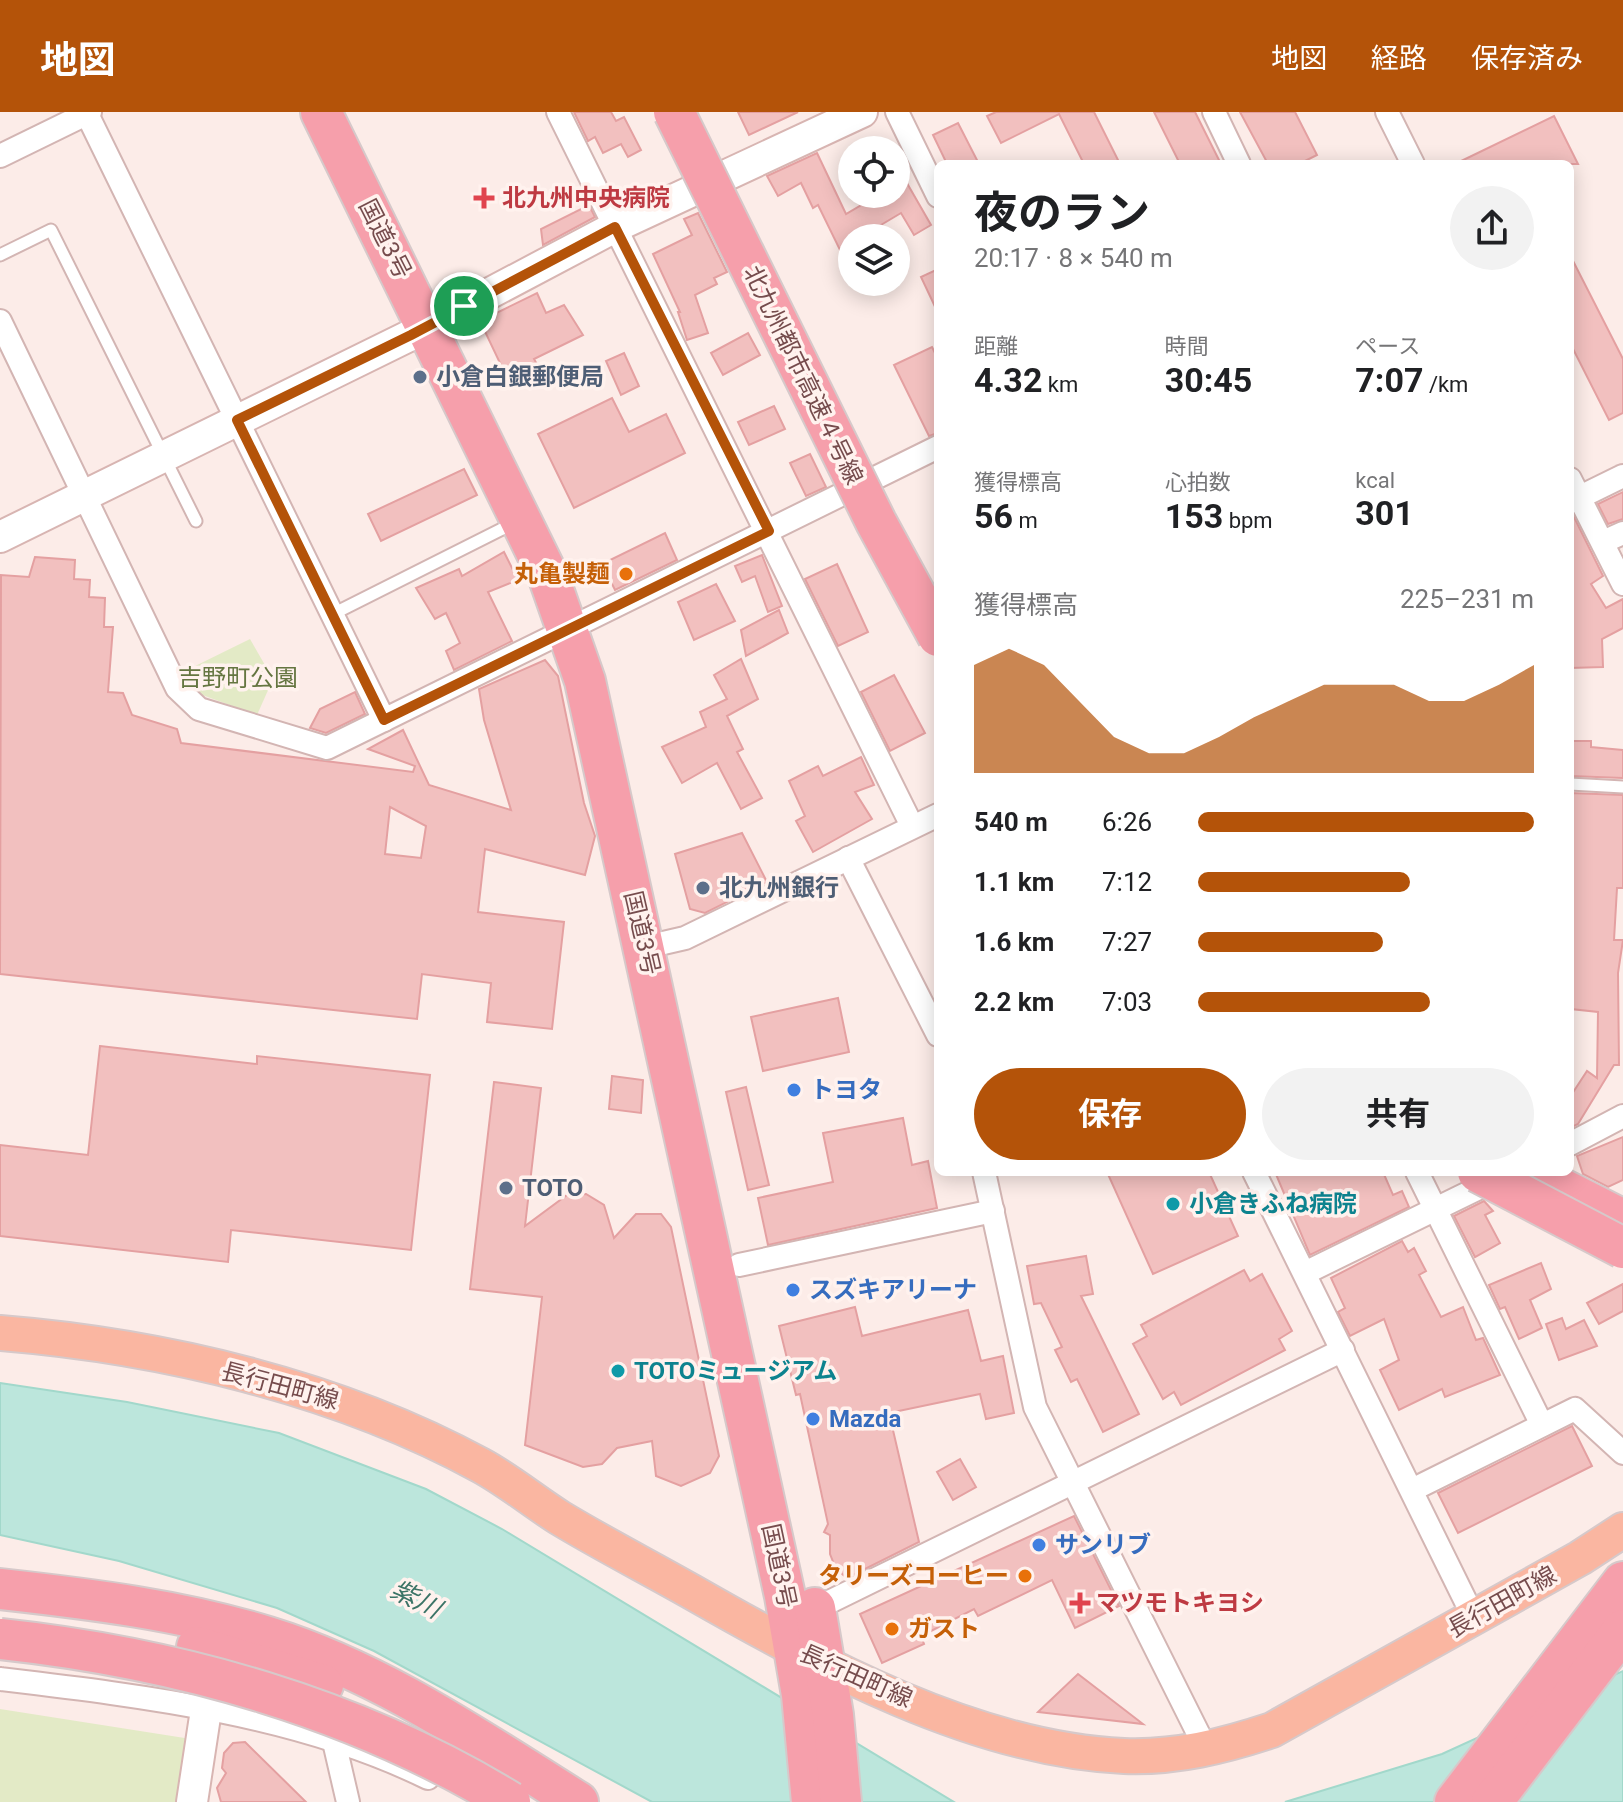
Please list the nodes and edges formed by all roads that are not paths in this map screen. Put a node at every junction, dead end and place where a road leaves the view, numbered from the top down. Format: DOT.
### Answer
graph roads {
  1 [pos="321,112"];
  2 [pos="349,112"];
  3 [pos="558,112"];
  4 [pos="674,112"];
  5 [pos="701,112"];
  6 [pos="862,112"];
  7 [pos="897,112"];
  8 [pos="1214,112"];
  9 [pos="1387,112"];
  10 [pos="88,113"];
  11 [pos="0,156"];
  12 [pos="1237,160"];
  13 [pos="1411,160"];
  14 [pos="934,188"];
  15 [pos="615,227"];
  16 [pos="0,255"];
  17 [pos="439,320"];
  18 [pos="0,321"];
  19 [pos="237,420"];
  20 [pos="934,449"];
  21 [pos="163,456"];
  22 [pos="1623,476"];
  23 [pos="1574,493"];
  24 [pos="1574,494"];
  25 [pos="83,495"];
  26 [pos="521,519"];
  27 [pos="196,521"];
  28 [pos="769,531"];
  29 [pos="0,537"];
  30 [pos="1613,537"];
  31 [pos="934,579"];
  32 [pos="1623,584"];
  33 [pos="330,615"];
  34 [pos="581,624"];
  35 [pos="934,629"];
  36 [pos="384,720"];
  37 [pos="1574,784"];
  38 [pos="1623,787"];
  39 [pos="934,817"];
  40 [pos="912,826"];
  41 [pos="848,858"];
  42 [pos="657,944"];
  43 [pos="934,1027"];
  44 [pos="1623,1116"];
  45 [pos="1574,1142"];
  46 [pos="985,1176"];
  47 [pos="1256,1176"];
  48 [pos="1419,1176"];
  49 [pos="1486,1176"];
  50 [pos="1504,1176"];
  51 [pos="1537,1176"];
  52 [pos="1435,1209"];
  53 [pos="993,1211"];
  54 [pos="1623,1220"];
  55 [pos="1623,1248"];
  56 [pos="739,1265"];
  57 [pos="1305,1273"];
  58 [pos="0,1333"];
  59 [pos="1343,1350"];
  60 [pos="1542,1425"];
  61 [pos="1623,1453"];
  62 [pos="1073,1483"];
  63 [pos="1412,1490"];
  64 [pos="1623,1530"];
  65 [pos="1623,1559"];
  66 [pos="1623,1582"];
  67 [pos="0,1589"];
  68 [pos="815,1609"];
  69 [pos="0,1613"];
  70 [pos="1474,1618"];
  71 [pos="0,1626"];
  72 [pos="1623,1630"];
  73 [pos="84,1636"];
  74 [pos="0,1639"];
  75 [pos="1623,1645"];
  76 [pos="0,1665"];
  77 [pos="1559,1665"];
  78 [pos="0,1679"];
  79 [pos="814,1682"];
  80 [pos="80,1688"];
  81 [pos="324,1701"];
  82 [pos="206,1710"];
  83 [pos="334,1742"];
  84 [pos="1206,1749"];
  85 [pos="439,1763"];
  86 [pos="534,1800"];
  87 [pos="192,1802"];
  88 [pos="348,1802"];
  89 [pos="476,1802"];
  90 [pos="578,1802"];
  91 [pos="812,1802"];
  92 [pos="841,1802"];
  93 [pos="1455,1802"];
  94 [pos="1493,1802"];
  1 -- 17 [label="highway, 国道3号"];
  2 -- 17 [label="highway, 国道3号"];
  3 -- 15 [label="street"];
  4 -- 35 [label="highway, 北九州都市高速４号線, bridge"];
  5 -- 31 [label="highway, 北九州都市高速４号線"];
  6 -- 15 [label="street"];
  7 -- 14 [label="street"];
  8 -- 12 [label="street"];
  9 -- 13 [label="street"];
  10 -- 11 [label="street"];
  10 -- 19 [label="street"];
  15 -- 17 [label="street"];
  15 -- 28 [label="street"];
  16 -- 21 [label="lane"];
  17 -- 19 [label="street"];
  17 -- 26 [label="highway, 国道3号"];
  17 -- 34 [label="highway, 国道3号"];
  18 -- 25 [label="street"];
  19 -- 21 [label="street"];
  19 -- 33 [label="street"];
  20 -- 28 [label="street"];
  21 -- 25 [label="street"];
  21 -- 27 [label="lane"];
  22 -- 23 [label="street"];
  24 -- 30 [label="street"];
  25 -- 29 [label="street"];
  25 -- 36 [label="street"];
  26 -- 33 [label="lane"];
  26 -- 34 [label="highway, 国道3号"];
  28 -- 34 [label="street"];
  28 -- 40 [label="street"];
  30 -- 32 [label="street"];
  33 -- 36 [label="street"];
  34 -- 36 [label="street"];
  34 -- 42 [label="highway, 国道3号"];
  37 -- 38 [label="lane"];
  39 -- 40 [label="street"];
  40 -- 41 [label="street"];
  41 -- 42 [label="street"];
  41 -- 43 [label="street"];
  42 -- 56 [label="highway, 国道3号"];
  42 -- 79 [label="highway, 国道3号"];
  44 -- 45 [label="street"];
  46 -- 53 [label="street"];
  47 -- 57 [label="street"];
  48 -- 52 [label="street"];
  49 -- 55 [label="highway, bridge"];
  50 -- 52 [label="street"];
  51 -- 54 [label="highway"];
  52 -- 57 [label="street"];
  52 -- 60 [label="street"];
  53 -- 56 [label="street"];
  53 -- 62 [label="street"];
  56 -- 68 [label="highway, 国道3号"];
  57 -- 59 [label="street"];
  58 -- 79 [label="main road, 長行田町線"];
  59 -- 62 [label="street"];
  59 -- 63 [label="street"];
  60 -- 61 [label="street"];
  60 -- 63 [label="street"];
  62 -- 68 [label="street"];
  62 -- 84 [label="street"];
  63 -- 70 [label="street"];
  64 -- 70 [label="main road, 長行田町線"];
  65 -- 77 [label="highway"];
  66 -- 77 [label="highway"];
  67 -- 90 [label="highway"];
  68 -- 79 [label="highway, 国道3号"];
  69 -- 86 [label="highway"];
  70 -- 84 [label="main road, 長行田町線"];
  71 -- 73 [label="street"];
  72 -- 94 [label="highway"];
  73 -- 80 [label="street"];
  73 -- 81 [label="street"];
  74 -- 85 [label="highway, bridge"];
  75 -- 94 [label="highway"];
  76 -- 85 [label="highway, bridge"];
  77 -- 93 [label="highway"];
  78 -- 80 [label="street"];
  79 -- 84 [label="main road, 長行田町線"];
  79 -- 91 [label="highway, 国道3号"];
  79 -- 92 [label="highway, 国道3号"];
  80 -- 82 [label="street"];
  81 -- 83 [label="street"];
  81 -- 86 [label="street"];
  82 -- 83 [label="street"];
  82 -- 87 [label="street"];
  83 -- 88 [label="street"];
  83 -- 89 [label="street"];
  85 -- 86 [label="highway, bridge"];
}
